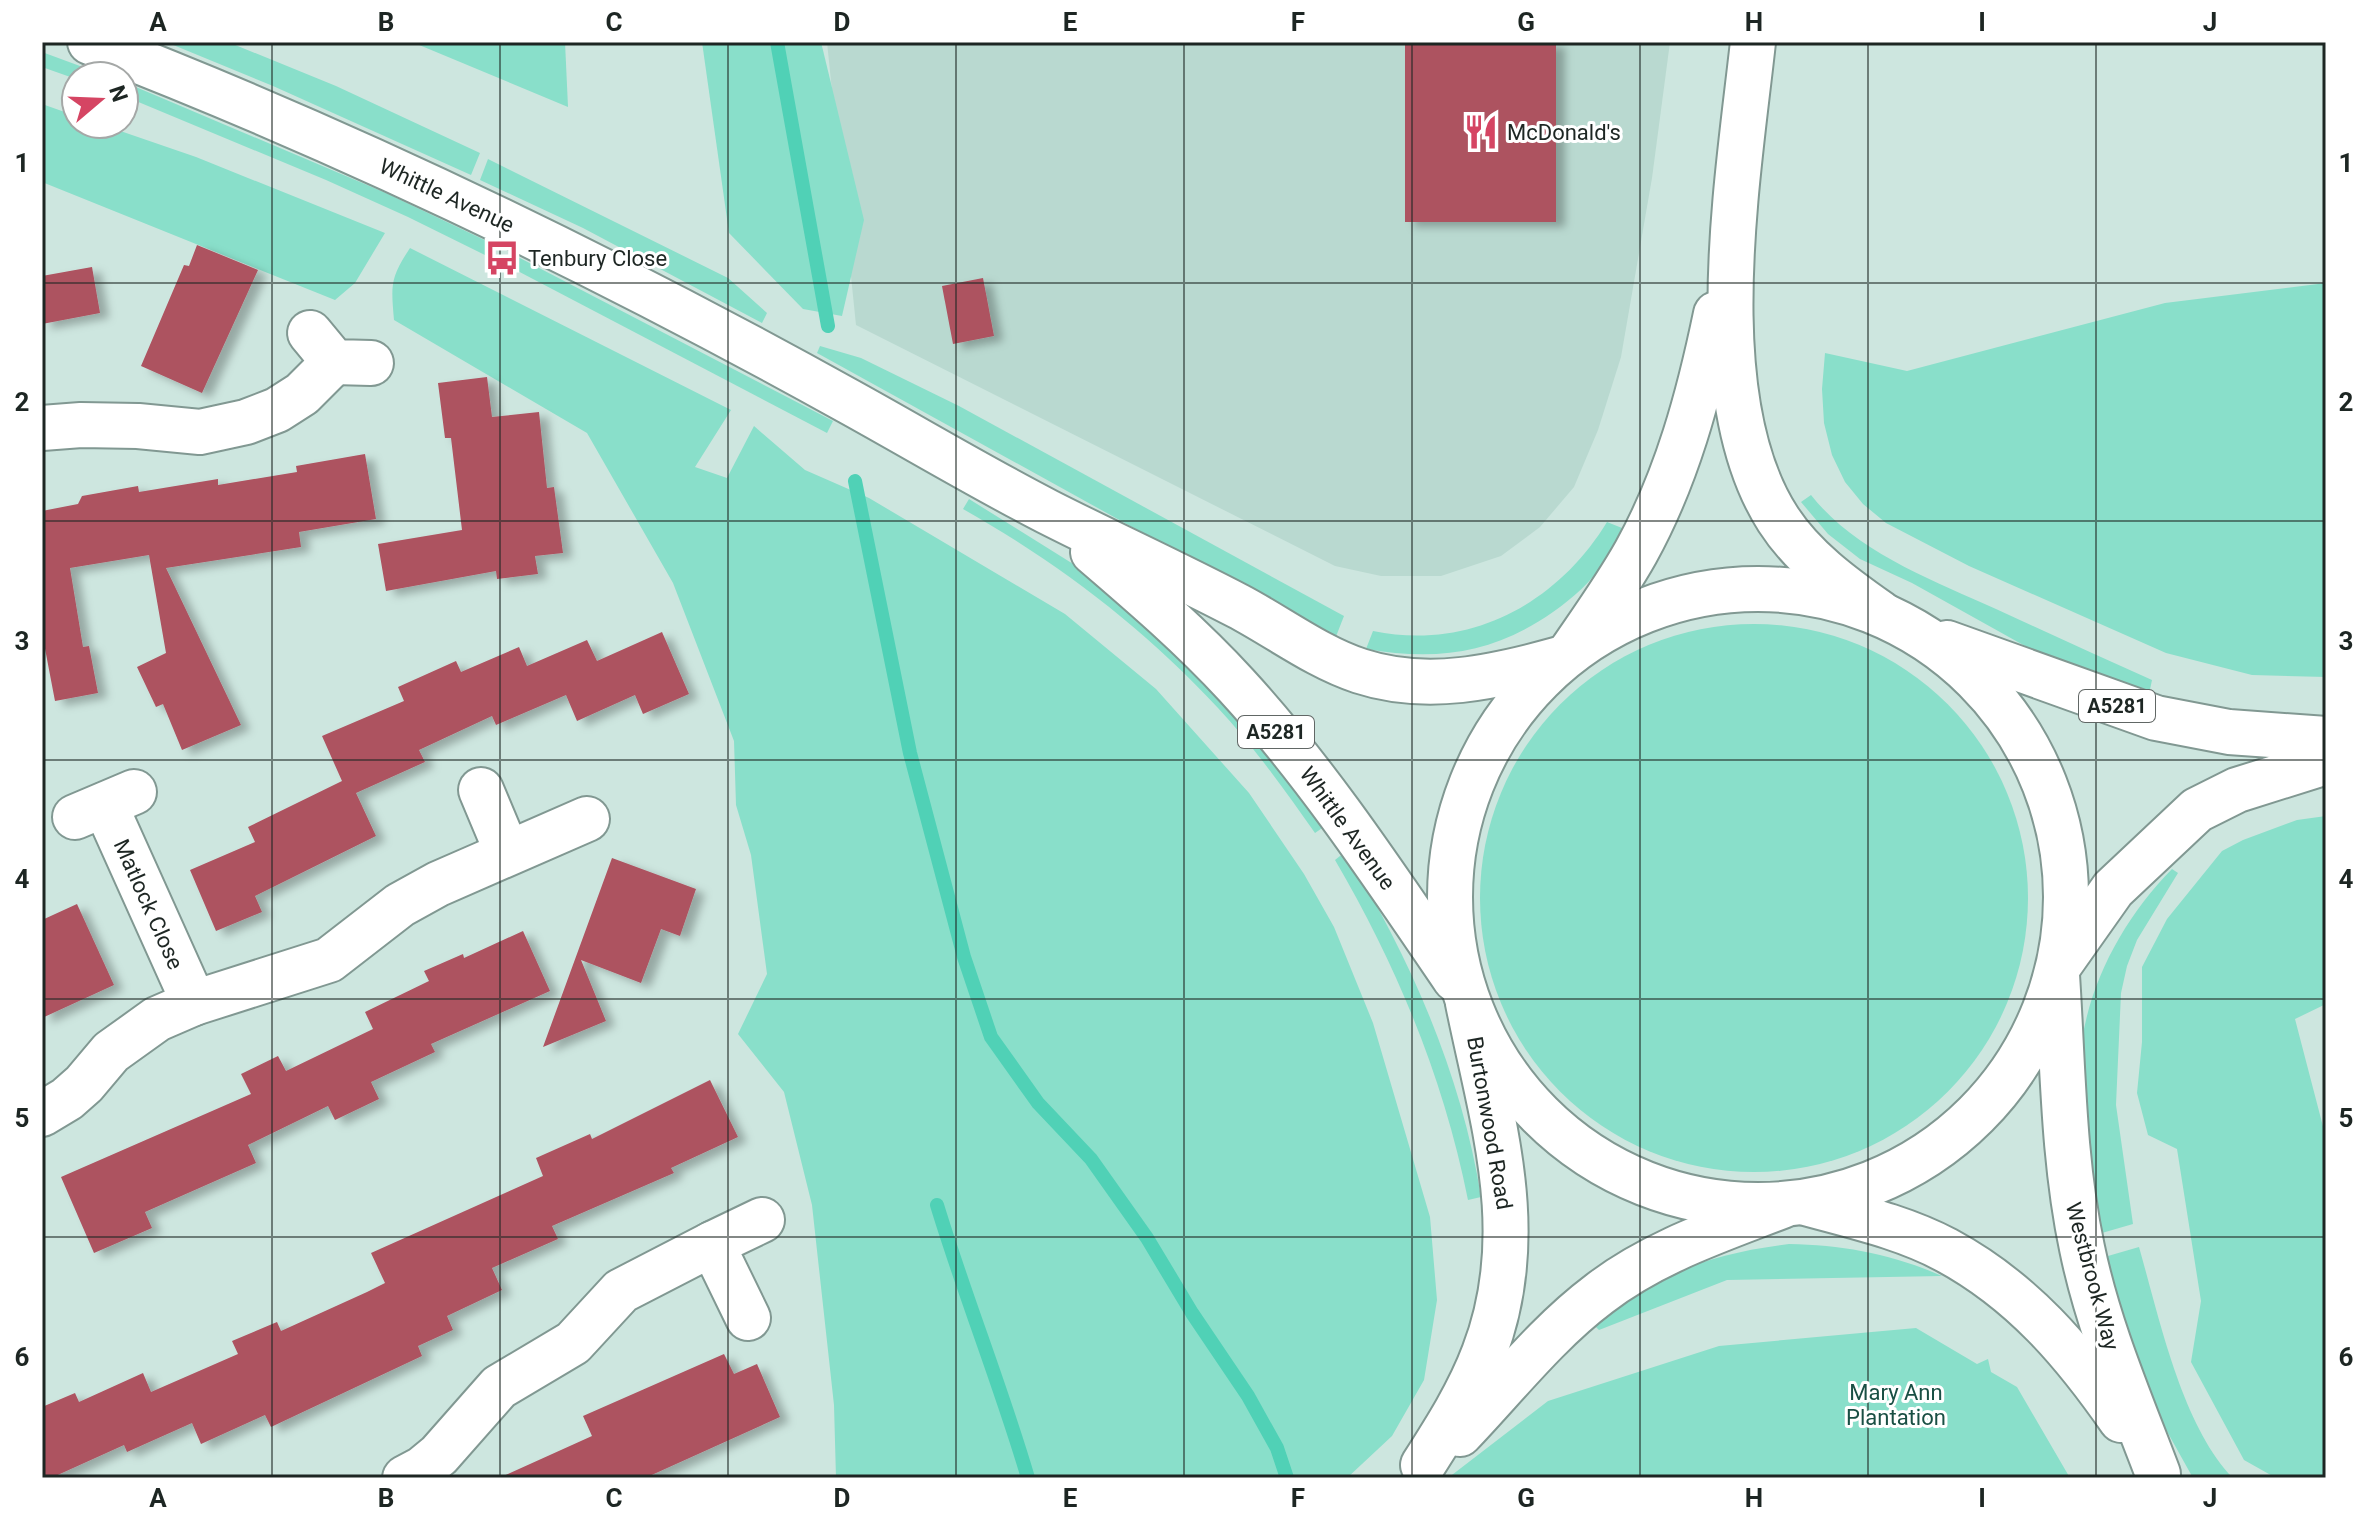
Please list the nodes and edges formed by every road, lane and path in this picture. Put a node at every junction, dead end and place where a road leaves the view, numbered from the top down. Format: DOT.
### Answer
graph roads {
  1 [pos="90,42"];
  2 [pos="1753,42"];
  3 [pos="1732,240"];
  4 [pos="338,352"];
  5 [pos="42,428"];
  6 [pos="1046,511"];
  7 [pos="1880,613"];
  8 [pos="1918,633"];
  9 [pos="1566,655"];
  10 [pos="2326,739"];
  11 [pos="2326,762"];
  12 [pos="481,790"];
  13 [pos="105,805"];
  14 [pos="587,819"];
  15 [pos="507,852"];
  16 [pos="2058,970"];
  17 [pos="1466,997"];
  18 [pos="194,1003"];
  19 [pos="42,1114"];
  20 [pos="1794,1205"];
  21 [pos="762,1220"];
  22 [pos="712,1244"];
  23 [pos="748,1318"];
  24 [pos="1416,1472"];
  25 [pos="2160,1476"];
  26 [pos="405,1478"];
  1 -- 6 [label="main road, Whittle Avenue / A5281"];
  2 -- 3 [label="main road"];
  3 -- 7 [label="main road"];
  3 -- 9 [label="main road"];
  4 -- 5 [label="main road"];
  6 -- 9 [label="main road, Whittle Avenue / A5281"];
  6 -- 17 [label="main road, Whittle Avenue / A5281"];
  7 -- 8 [label="main road, A5281"];
  7 -- 9 [label="main road, A5281"];
  8 -- 10 [label="main road, A5281"];
  8 -- 16 [label="main road, A5281"];
  9 -- 17 [label="main road, A5281"];
  11 -- 16 [label="main road, A5281"];
  12 -- 15 [label="main road"];
  13 -- 18 [label="main road, Matlock Close"];
  14 -- 15 [label="main road"];
  15 -- 18 [label="main road"];
  16 -- 20 [label="main road, A5281"];
  16 -- 25 [label="main road, Westbrook Way"];
  17 -- 20 [label="main road, A5281"];
  17 -- 24 [label="main road, Burtonwood Road"];
  18 -- 19 [label="main road"];
  20 -- 24 [label="main road, Burtonwood Road"];
  20 -- 25 [label="main road, Westbrook Way"];
  21 -- 22 [label="main road"];
  22 -- 23 [label="main road"];
  22 -- 26 [label="main road"];
}
